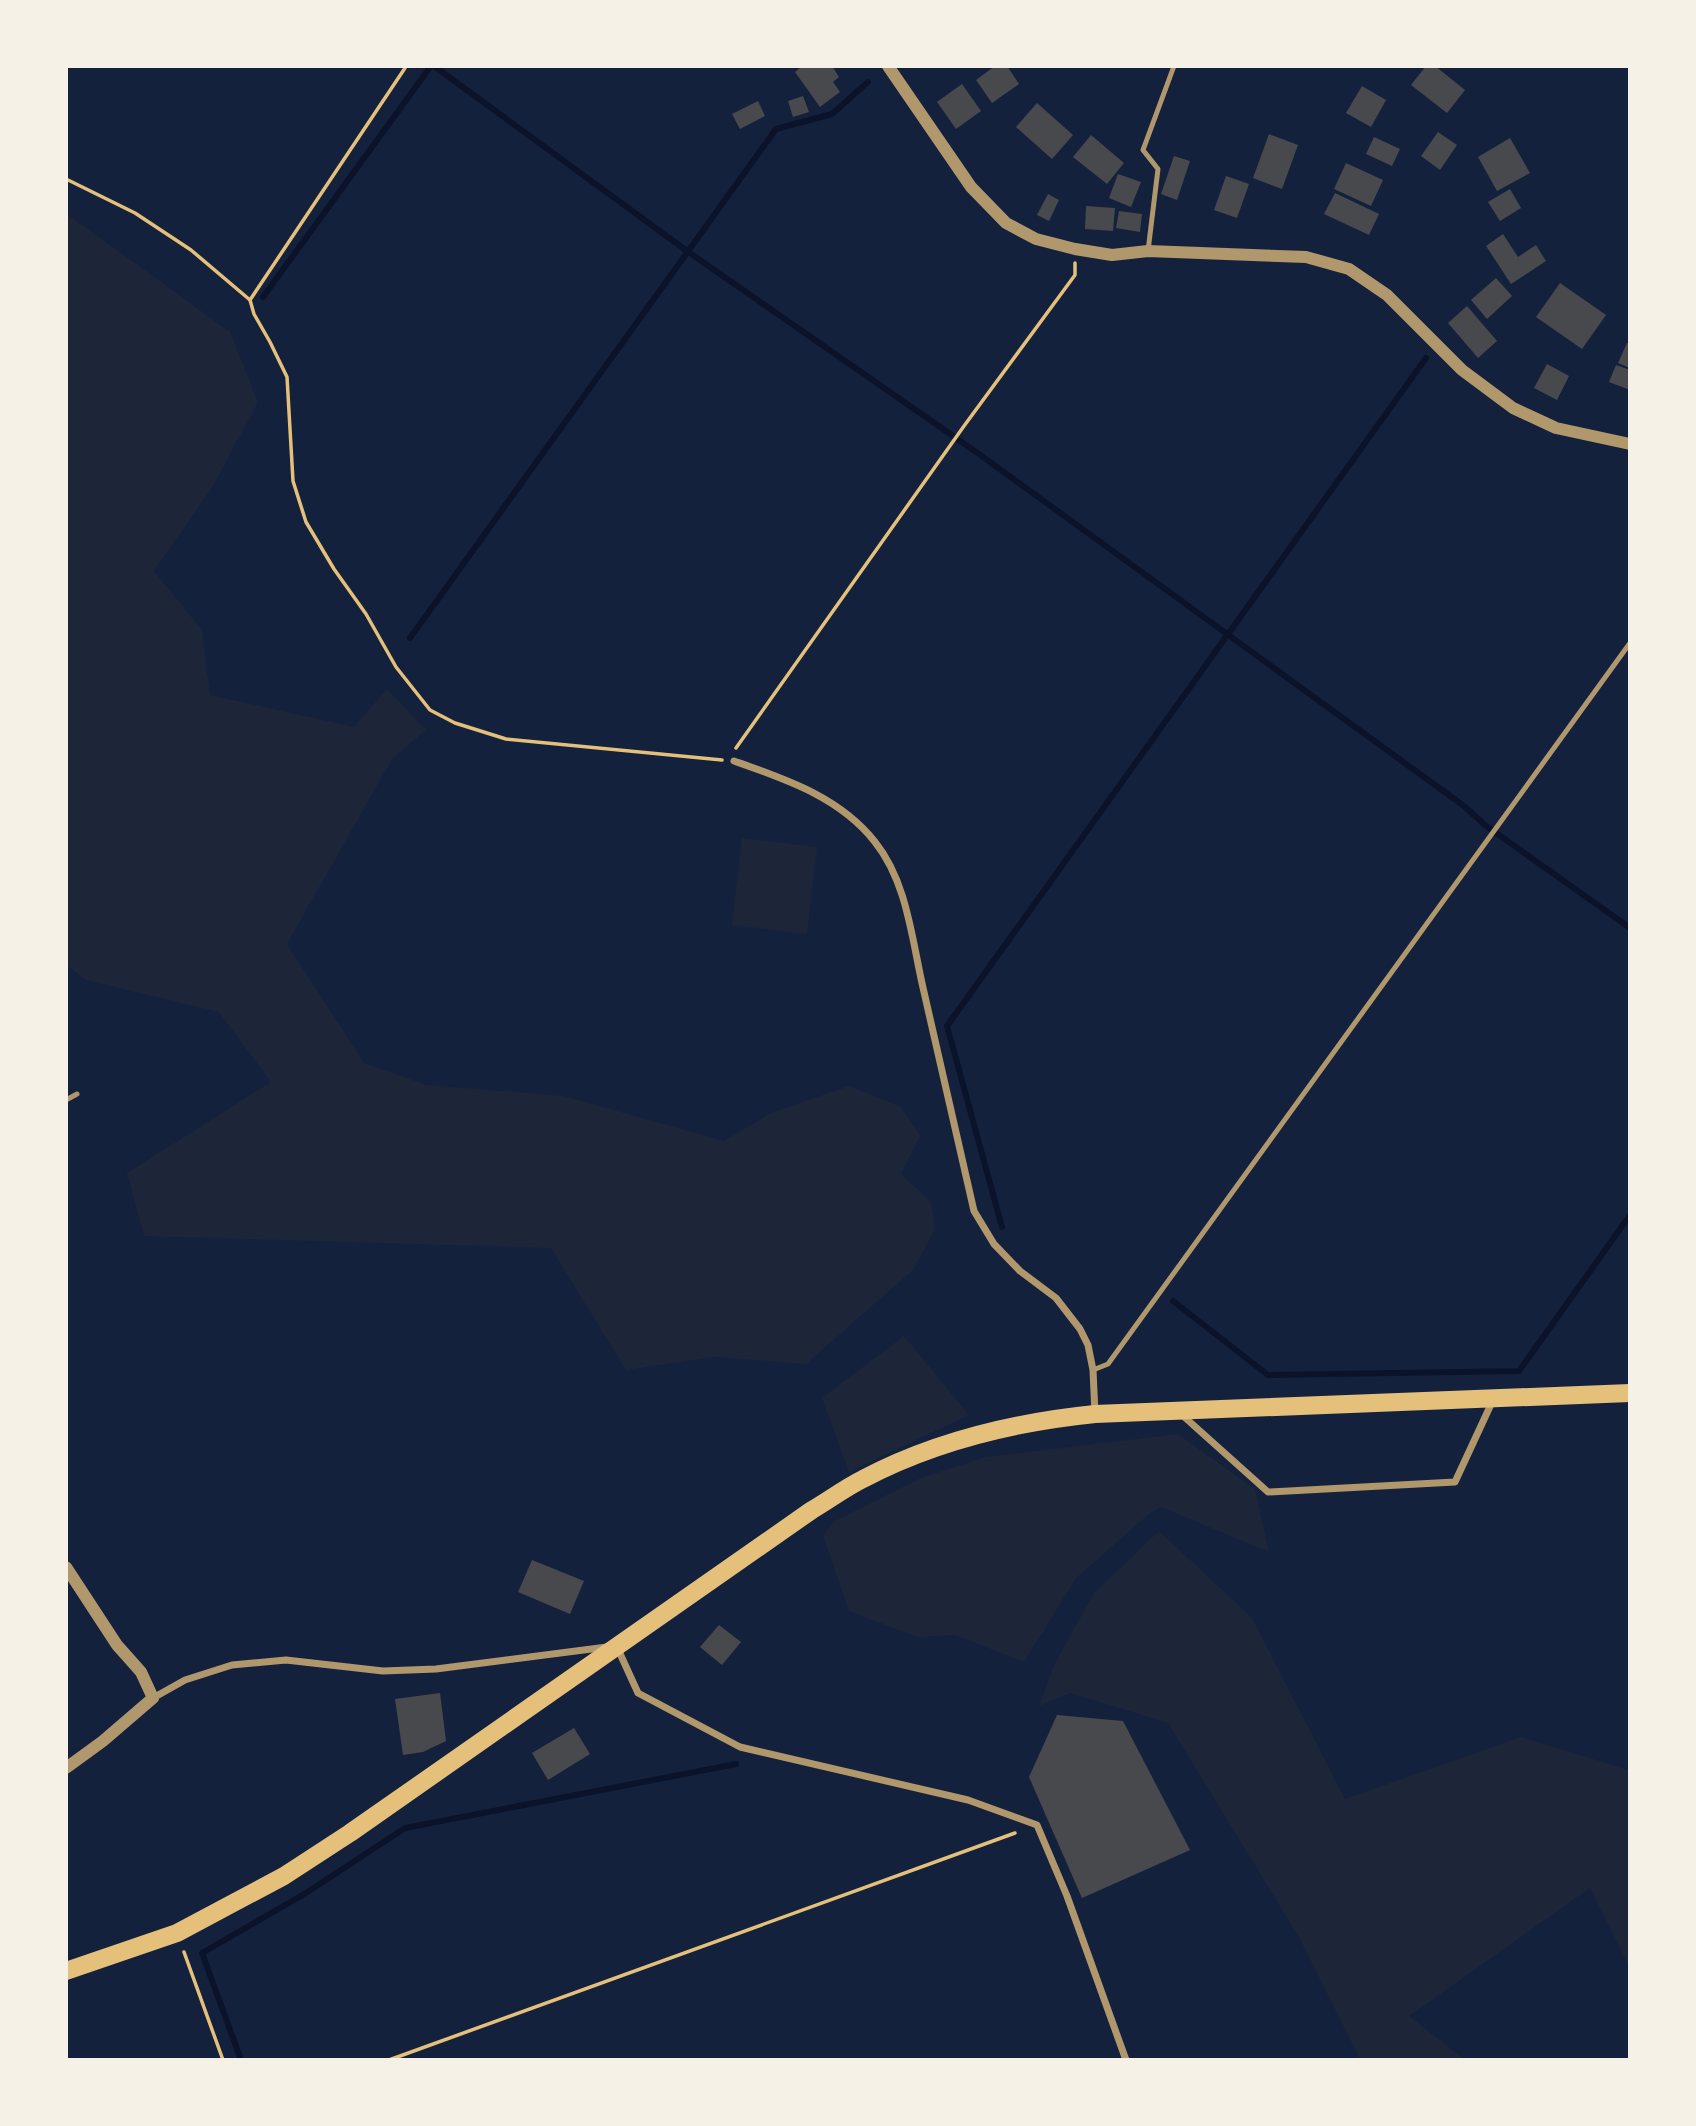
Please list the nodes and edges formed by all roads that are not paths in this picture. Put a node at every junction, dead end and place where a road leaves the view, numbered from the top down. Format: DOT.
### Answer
graph roads {
  1 [pos="888,66"];
  2 [pos="1174,66"];
  3 [pos="1148,251"];
  4 [pos="1629,444"];
  5 [pos="1629,643"];
  6 [pos="734,761"];
  7 [pos="77,1094"];
  8 [pos="66,1100"];
  9 [pos="1093,1370"];
  10 [pos="1629,1393"];
  11 [pos="1494,1397"];
  12 [pos="1177,1410"];
  13 [pos="1095,1413"];
  14 [pos="66,1567"];
  15 [pos="617,1646"];
  16 [pos="153,1698"];
  17 [pos="66,1768"];
  18 [pos="66,1971"];
  19 [pos="1126,2060"];
  1 -- 3 [label="street"];
  2 -- 3 [label="lane"];
  3 -- 4 [label="street"];
  5 -- 9 [label="lane"];
  6 -- 9 [label="street"];
  7 -- 8 [label="lane"];
  9 -- 13 [label="street"];
  10 -- 11 [label="highway"];
  11 -- 12 [label="highway"];
  11 -- 12 [label="street"];
  12 -- 13 [label="highway"];
  13 -- 15 [label="highway"];
  14 -- 16 [label="street"];
  15 -- 16 [label="street"];
  15 -- 18 [label="highway"];
  15 -- 19 [label="street"];
  16 -- 17 [label="street"];
}
